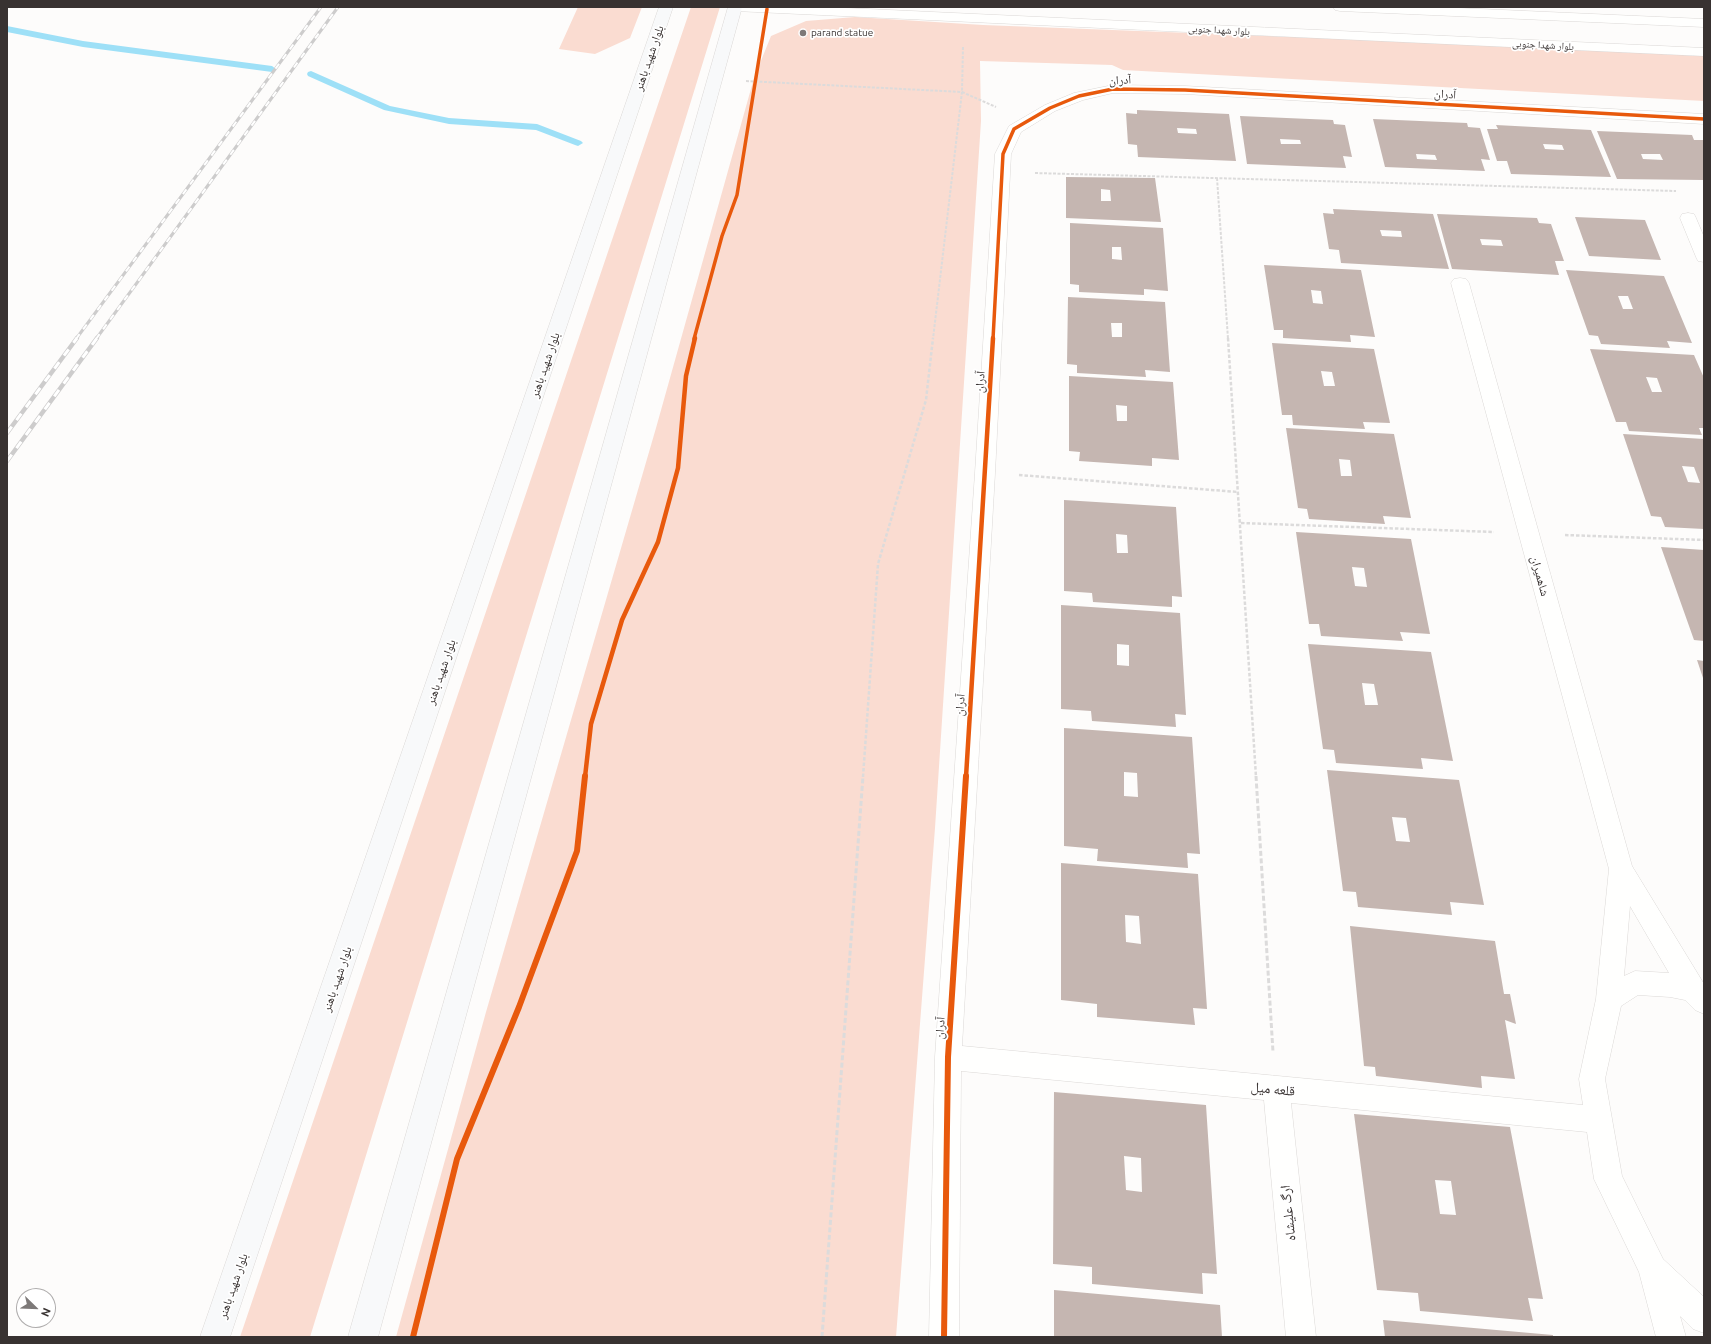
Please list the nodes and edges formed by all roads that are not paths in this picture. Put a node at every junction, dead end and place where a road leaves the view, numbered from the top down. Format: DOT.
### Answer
graph roads {
  1 [pos="666,7"];
  2 [pos="735,7"];
  3 [pos="1340,7"];
  4 [pos="784,8"];
  5 [pos="1704,23"];
  6 [pos="1704,52"];
  7 [pos="1704,118"];
  8 [pos="1688,218"];
  9 [pos="1704,257"];
  10 [pos="1460,283"];
  11 [pos="1621,869"];
  12 [pos="1699,997"];
  13 [pos="1609,999"];
  14 [pos="948,1057"];
  15 [pos="1276,1089"];
  16 [pos="1599,1120"];
  17 [pos="1653,1269"];
  18 [pos="1704,1318"];
  19 [pos="215,1337"];
  20 [pos="363,1337"];
  21 [pos="944,1337"];
  22 [pos="1301,1337"];
  23 [pos="1671,1337"];
  1 -- 19 [label="main road, بلوار شهید باهنر"];
  2 -- 4 [label="street, بلوار شهدا جنوبی"];
  2 -- 20 [label="main road"];
  3 -- 5 [label="street"];
  4 -- 6 [label="street, بلوار شهدا جنوبی"];
  7 -- 14 [label="street, آدران"];
  8 -- 9 [label="street"];
  10 -- 11 [label="street, شاهمیران"];
  11 -- 12 [label="street"];
  11 -- 13 [label="street"];
  12 -- 13 [label="street"];
  13 -- 16 [label="street"];
  14 -- 15 [label="street, قلعه میل"];
  14 -- 21 [label="street, آدران"];
  15 -- 16 [label="street, قلعه میل"];
  15 -- 22 [label="street, ارگ علیشاه"];
  16 -- 17 [label="street"];
  17 -- 18 [label="street"];
  17 -- 23 [label="street"];
}
